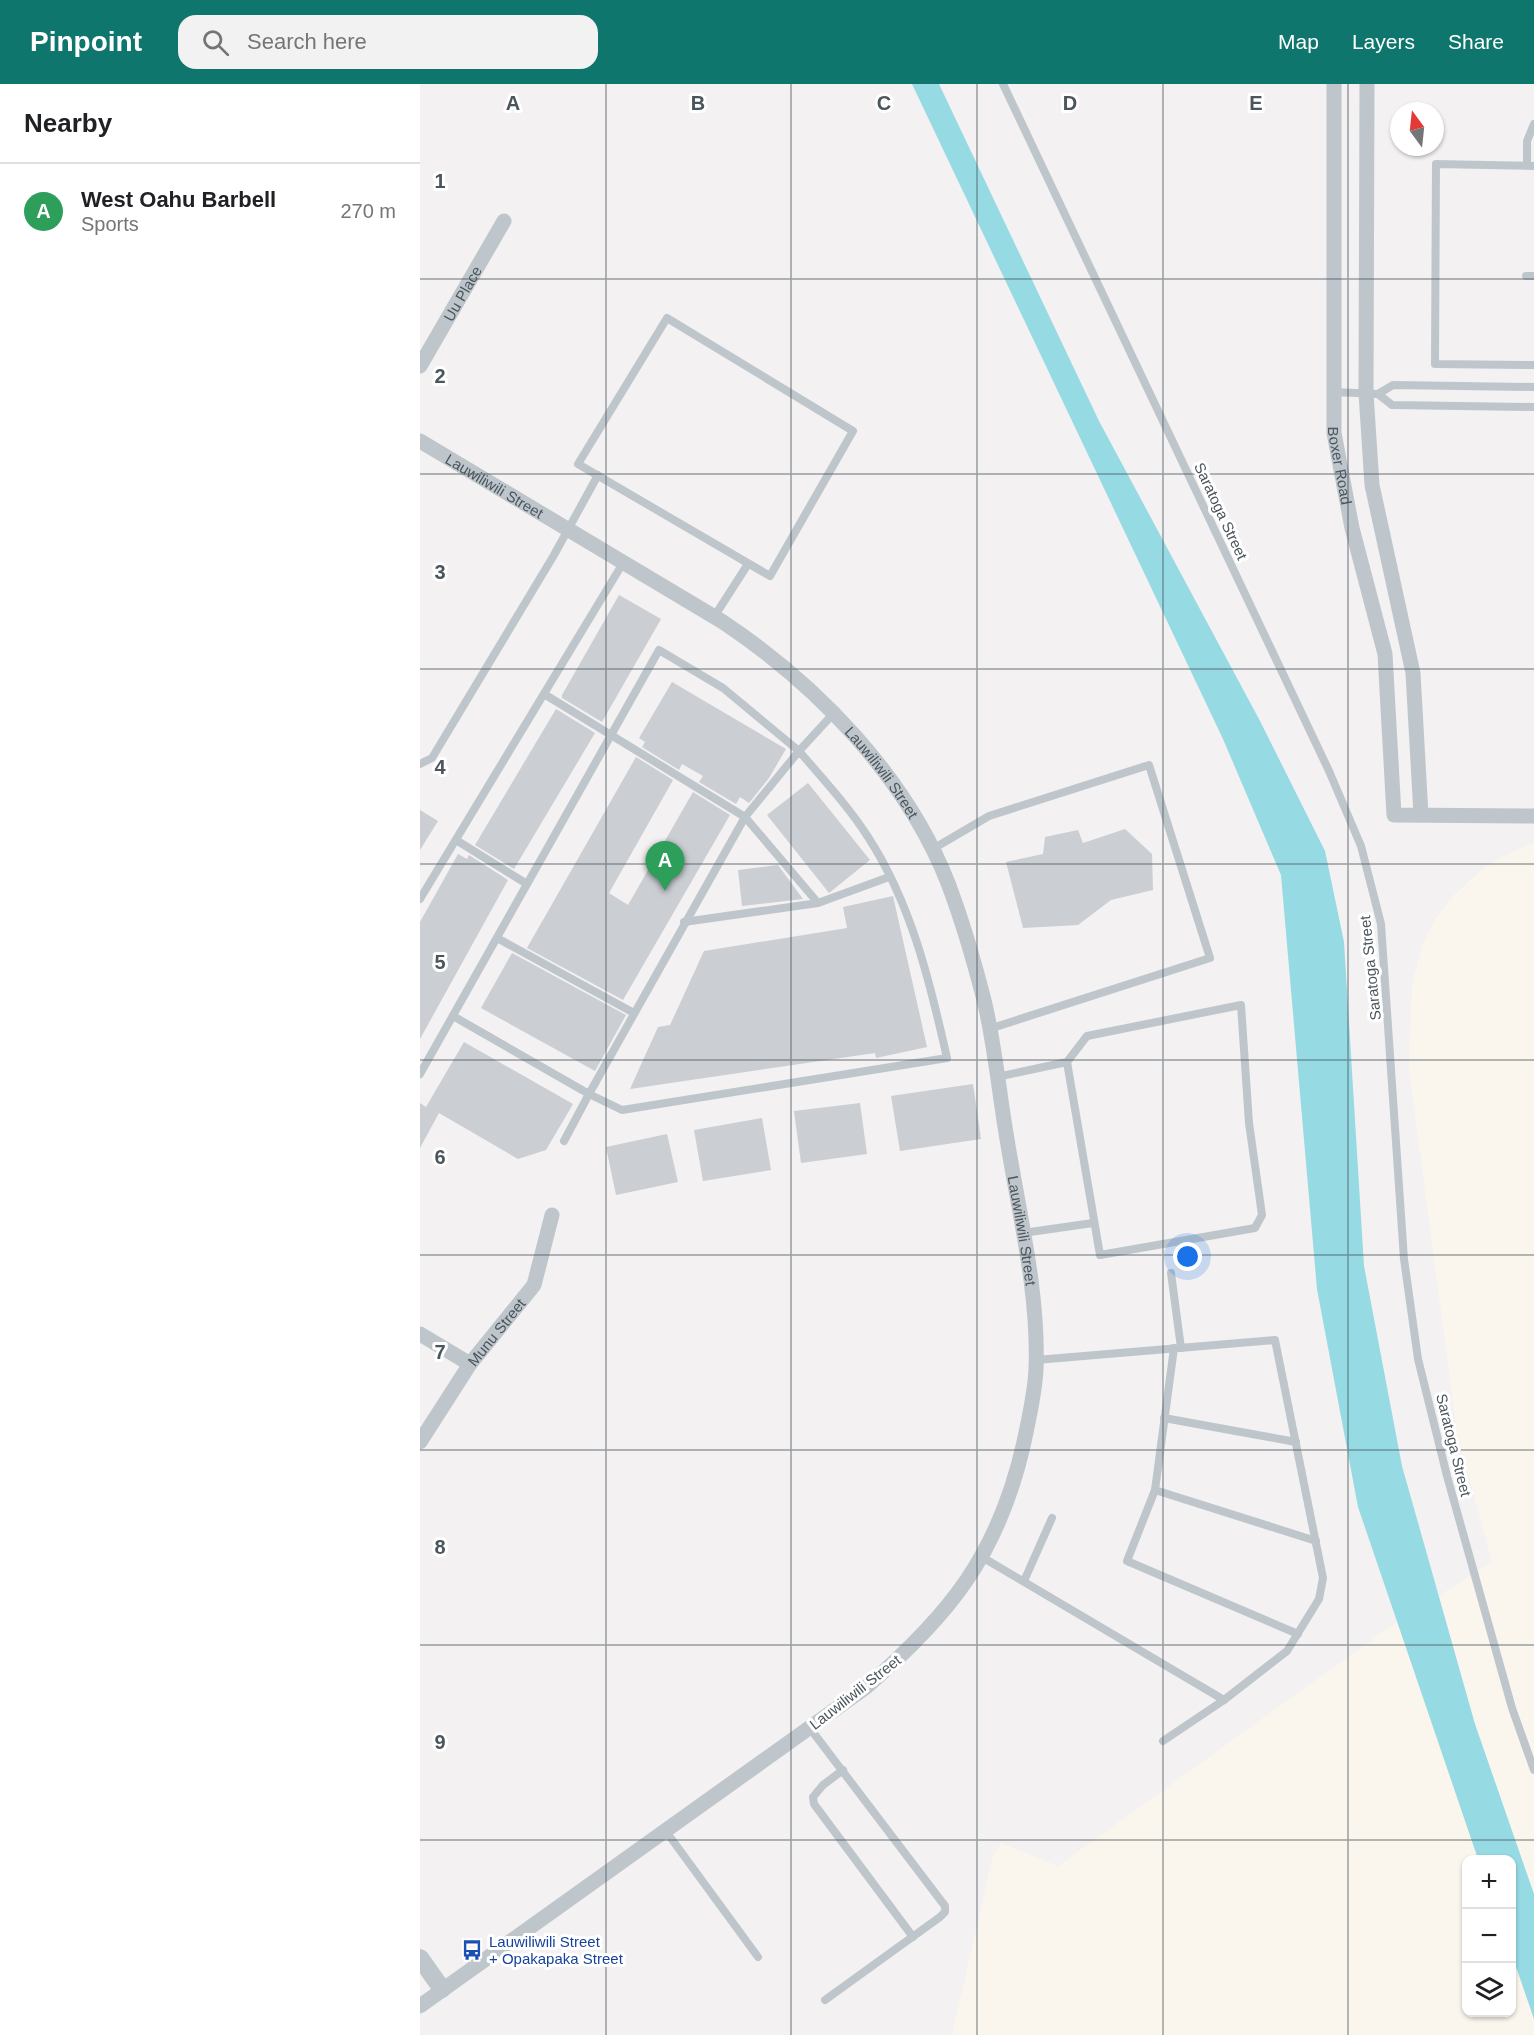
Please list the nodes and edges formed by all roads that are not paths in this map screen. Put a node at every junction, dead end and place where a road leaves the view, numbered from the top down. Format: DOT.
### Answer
graph roads {
  1 [pos="1003,84"];
  2 [pos="1334,84"];
  3 [pos="1367,84"];
  4 [pos="1534,124"];
  5 [pos="1530,166"];
  6 [pos="504,221"];
  7 [pos="1534,365"];
  8 [pos="420,366"];
  9 [pos="1534,387"];
  10 [pos="1334,392"];
  11 [pos="1372,393"];
  12 [pos="1534,407"];
  13 [pos="420,441"];
  14 [pos="598,475"];
  15 [pos="568,530"];
  16 [pos="623,563"];
  17 [pos="748,564"];
  18 [pos="714,617"];
  19 [pos="544,694"];
  20 [pos="833,714"];
  21 [pos="610,735"];
  22 [pos="799,751"];
  23 [pos="420,764"];
  24 [pos="1421,815"];
  25 [pos="1534,816"];
  26 [pos="745,817"];
  27 [pos="456,840"];
  28 [pos="931,850"];
  29 [pos="889,877"];
  30 [pos="527,884"];
  31 [pos="420,899"];
  32 [pos="818,903"];
  33 [pos="684,922"];
  34 [pos="497,938"];
  35 [pos="634,1013"];
  36 [pos="453,1016"];
  37 [pos="989,1029"];
  38 [pos="1067,1062"];
  39 [pos="420,1074"];
  40 [pos="997,1077"];
  41 [pos="589,1094"];
  42 [pos="564,1141"];
  43 [pos="552,1215"];
  44 [pos="1093,1223"];
  45 [pos="1023,1233"];
  46 [pos="1171,1273"];
  47 [pos="420,1334"];
  48 [pos="1178,1348"];
  49 [pos="1035,1360"];
  50 [pos="470,1364"];
  51 [pos="1164,1418"];
  52 [pos="420,1442"];
  53 [pos="1296,1442"];
  54 [pos="1155,1490"];
  55 [pos="1052,1518"];
  56 [pos="1316,1541"];
  57 [pos="982,1557"];
  58 [pos="1024,1581"];
  59 [pos="1298,1634"];
  60 [pos="1224,1700"];
  61 [pos="809,1727"];
  62 [pos="1163,1741"];
  63 [pos="843,1770"];
  64 [pos="1534,1770"];
  65 [pos="665,1830"];
  66 [pos="913,1936"];
  67 [pos="758,1957"];
  68 [pos="420,1958"];
  69 [pos="442,1989"];
  70 [pos="825,2000"];
  71 [pos="420,2006"];
  1 -- 64 [label="lane, Saratoga Street"];
  2 -- 10 [label="street, Boxer Road"];
  3 -- 11 [label="street, Boxer Road"];
  4 -- 5 [label="lane"];
  5 -- 7 [label="lane"];
  6 -- 8 [label="street, Uu Place"];
  9 -- 11 [label="lane"];
  10 -- 11 [label="lane"];
  10 -- 24 [label="street, Boxer Road"];
  11 -- 12 [label="lane"];
  11 -- 24 [label="street, Boxer Road"];
  13 -- 15 [label="street, Lauwiliwili Street"];
  14 -- 15 [label="lane"];
  14 -- 17 [label="lane"];
  14 -- 17 [label="lane"];
  15 -- 16 [label="street, Lauwiliwili Street"];
  15 -- 23 [label="lane"];
  16 -- 18 [label="street, Lauwiliwili Street"];
  16 -- 19 [label="lane"];
  17 -- 18 [label="lane"];
  18 -- 20 [label="street, Lauwiliwili Street"];
  19 -- 21 [label="lane"];
  19 -- 27 [label="lane"];
  20 -- 22 [label="lane"];
  20 -- 28 [label="street, Lauwiliwili Street"];
  21 -- 22 [label="lane"];
  21 -- 26 [label="lane"];
  21 -- 30 [label="lane"];
  22 -- 26 [label="lane"];
  22 -- 29 [label="lane"];
  24 -- 25 [label="street, Boxer Road"];
  26 -- 32 [label="lane"];
  26 -- 33 [label="lane"];
  27 -- 30 [label="lane"];
  27 -- 31 [label="lane"];
  28 -- 37 [label="street, Lauwiliwili Street"];
  28 -- 37 [label="lane"];
  29 -- 32 [label="lane"];
  29 -- 41 [label="lane"];
  30 -- 34 [label="lane"];
  32 -- 33 [label="lane"];
  33 -- 35 [label="lane"];
  34 -- 35 [label="lane"];
  34 -- 36 [label="lane"];
  35 -- 41 [label="lane"];
  36 -- 39 [label="lane"];
  36 -- 41 [label="lane"];
  37 -- 40 [label="street, Lauwiliwili Street"];
  38 -- 40 [label="lane"];
  38 -- 44 [label="lane"];
  38 -- 44 [label="lane"];
  40 -- 45 [label="street, Lauwiliwili Street"];
  41 -- 42 [label="lane"];
  43 -- 50 [label="street, Munu Street"];
  44 -- 45 [label="lane"];
  45 -- 49 [label="street, Lauwiliwili Street"];
  46 -- 48 [label="lane"];
  47 -- 50 [label="street"];
  48 -- 49 [label="lane"];
  48 -- 51 [label="lane"];
  48 -- 53 [label="lane"];
  49 -- 57 [label="street, Lauwiliwili Street"];
  50 -- 52 [label="street, Munu Street"];
  51 -- 53 [label="lane"];
  51 -- 54 [label="lane"];
  53 -- 56 [label="lane"];
  54 -- 56 [label="lane"];
  54 -- 59 [label="lane"];
  55 -- 58 [label="lane"];
  56 -- 59 [label="lane"];
  57 -- 58 [label="lane"];
  57 -- 61 [label="street, Lauwiliwili Street"];
  58 -- 60 [label="lane"];
  59 -- 60 [label="lane"];
  60 -- 62 [label="lane"];
  61 -- 63 [label="lane"];
  61 -- 65 [label="street, Lauwiliwili Street"];
  63 -- 66 [label="lane"];
  63 -- 66 [label="lane"];
  65 -- 67 [label="lane"];
  65 -- 69 [label="street, Lauwiliwili Street"];
  66 -- 70 [label="lane"];
  68 -- 69 [label="street"];
  69 -- 71 [label="street, Lauwiliwili Street"];
}
